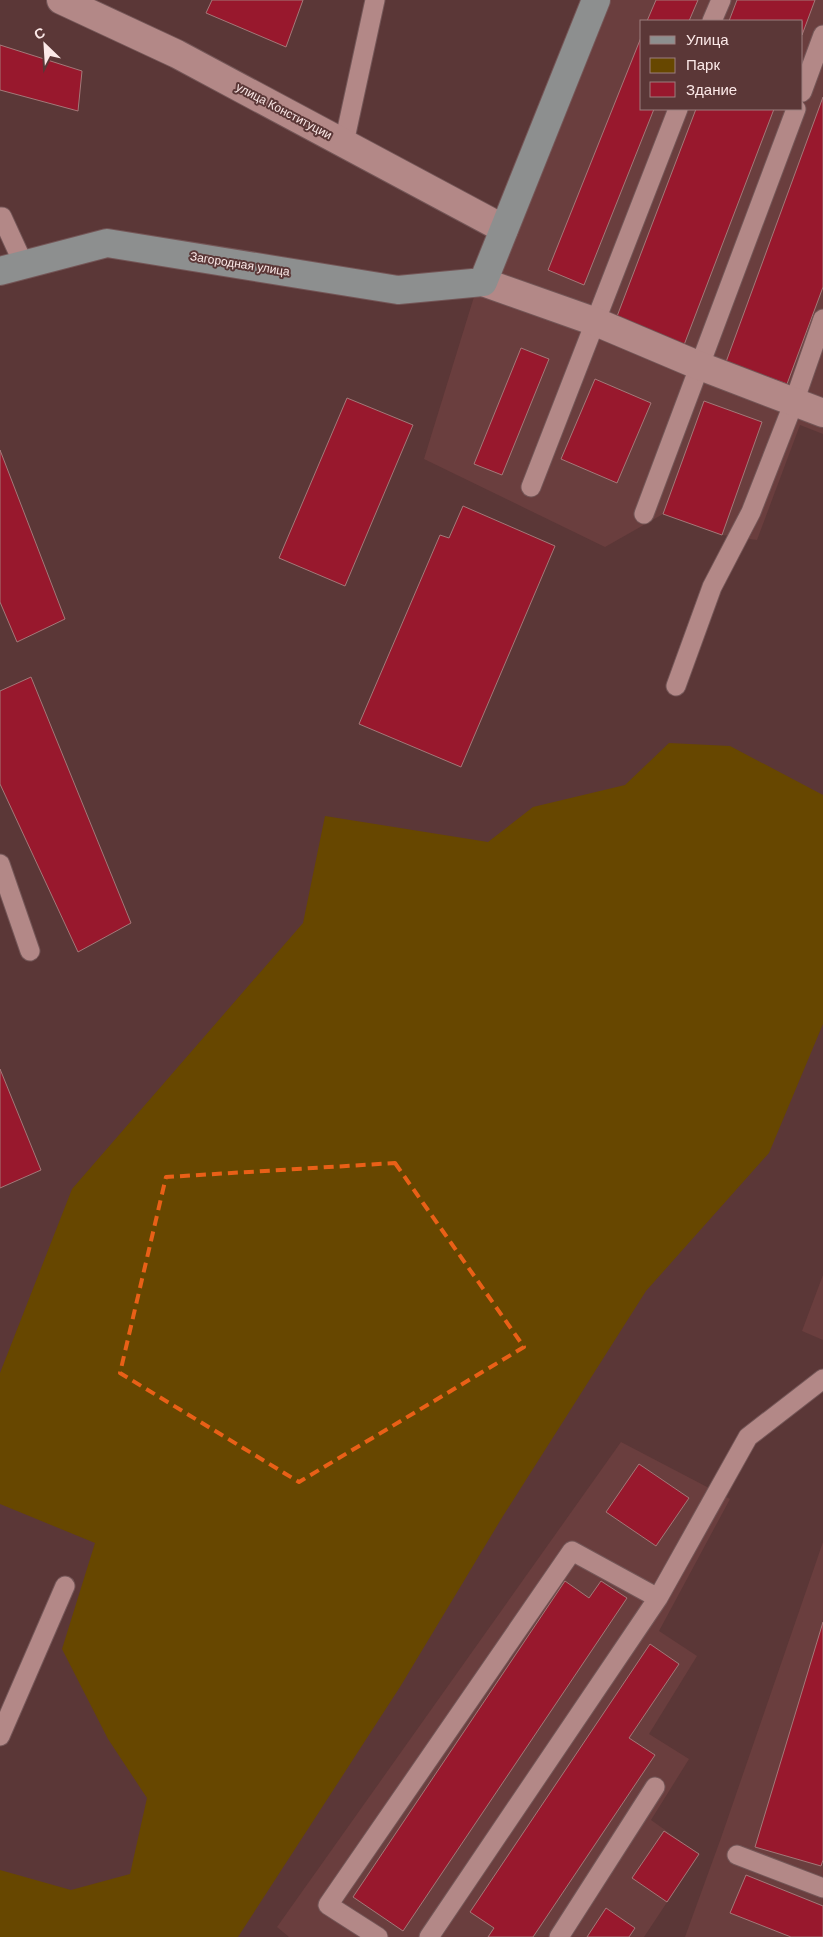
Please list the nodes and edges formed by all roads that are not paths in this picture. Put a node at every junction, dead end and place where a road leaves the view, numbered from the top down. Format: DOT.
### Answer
graph roads {
  1 [pos="60,0"];
  2 [pos="375,0"];
  3 [pos="596,0"];
  4 [pos="720,0"];
  5 [pos="712,20"];
  6 [pos="823,35"];
  7 [pos="803,89"];
  8 [pos="678,110"];
  9 [pos="796,110"];
  10 [pos="344,144"];
  11 [pos="0,217"];
  12 [pos="504,229"];
  13 [pos="12,268"];
  14 [pos="483,282"];
  15 [pos="823,319"];
  16 [pos="596,322"];
  17 [pos="700,366"];
  18 [pos="794,402"];
  19 [pos="823,413"];
  20 [pos="532,487"];
  21 [pos="644,514"];
  22 [pos="676,686"];
  23 [pos="0,864"];
  24 [pos="30,951"];
  25 [pos="823,1379"];
  26 [pos="65,1586"];
  27 [pos="658,1598"];
  28 [pos="0,1736"];
  29 [pos="655,1787"];
  30 [pos="737,1855"];
  31 [pos="823,1888"];
  32 [pos="378,1937"];
  33 [pos="429,1937"];
  34 [pos="559,1937"];
  1 -- 10 [label="street, улица Конституции"];
  2 -- 10 [label="lane"];
  3 -- 12 [label="street"];
  4 -- 5 [label="lane"];
  6 -- 7 [label="lane"];
  8 -- 16 [label="lane"];
  9 -- 17 [label="lane"];
  10 -- 12 [label="street, улица Конституции"];
  11 -- 13 [label="lane"];
  12 -- 14 [label="street"];
  13 -- 14 [label="street, Загородная улица"];
  14 -- 16 [label="street"];
  15 -- 18 [label="lane"];
  16 -- 17 [label="street"];
  16 -- 20 [label="lane"];
  17 -- 18 [label="street"];
  17 -- 21 [label="lane"];
  18 -- 19 [label="street"];
  18 -- 22 [label="lane"];
  23 -- 24 [label="lane"];
  25 -- 27 [label="lane"];
  26 -- 28 [label="lane"];
  27 -- 32 [label="lane"];
  27 -- 33 [label="lane"];
  29 -- 34 [label="lane"];
  30 -- 31 [label="lane"];
}
